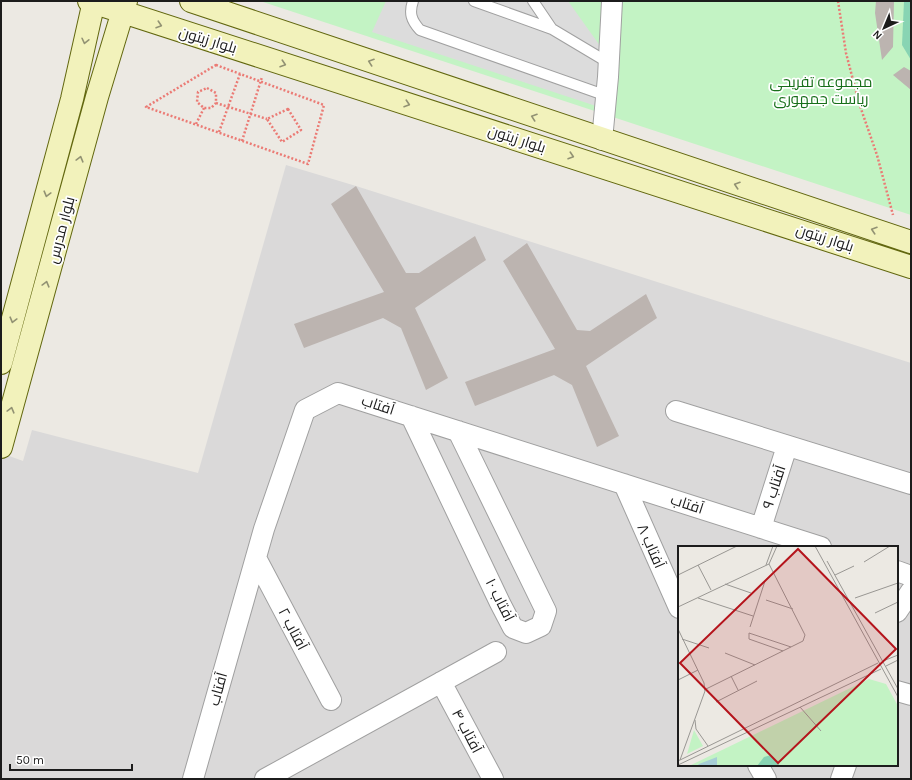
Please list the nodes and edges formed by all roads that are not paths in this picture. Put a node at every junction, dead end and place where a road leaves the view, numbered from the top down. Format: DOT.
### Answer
graph roads {
  1 [pos="191,1"];
  2 [pos="413,1"];
  3 [pos="474,1"];
  4 [pos="533,1"];
  5 [pos="612,1"];
  6 [pos="92,2"];
  7 [pos="124,7"];
  8 [pos="552,29"];
  9 [pos="609,63"];
  10 [pos="607,96"];
  11 [pos="602,140"];
  12 [pos="758,191"];
  13 [pos="751,214"];
  14 [pos="905,240"];
  15 [pos="911,267"];
  16 [pos="1,363"];
  17 [pos="676,411"];
  18 [pos="411,416"];
  19 [pos="458,431"];
  20 [pos="787,446"];
  21 [pos="1,447"];
  22 [pos="624,484"];
  23 [pos="911,484"];
  24 [pos="761,528"];
  25 [pos="818,546"];
  26 [pos="256,558"];
  27 [pos="898,571"];
  28 [pos="911,576"];
  29 [pos="911,591"];
  30 [pos="678,606"];
  31 [pos="898,610"];
  32 [pos="496,652"];
  33 [pos="441,682"];
  34 [pos="898,691"];
  35 [pos="911,695"];
  36 [pos="331,700"];
  37 [pos="759,766"];
  38 [pos="846,766"];
  39 [pos="193,779"];
  40 [pos="265,779"];
  41 [pos="493,779"];
  42 [pos="766,779"];
  43 [pos="841,779"];
  11 -- 1 [label="street, بلوار زیتون, one-way"];
  2 -- 10 [label="lane"];
  3 -- 8 [label="lane"];
  4 -- 8 [label="lane"];
  5 -- 9 [label="street"];
  6 -- 7 [label="street, بلوار زیتون"];
  6 -- 16 [label="street, بلوار مدرس, one-way"];
  7 -- 13 [label="street, بلوار زیتون, one-way"];
  21 -- 7 [label="street, بلوار مدرس, one-way"];
  8 -- 9 [label="lane"];
  9 -- 10 [label="street"];
  10 -- 11 [label="street"];
  12 -- 11 [label="street, بلوار زیتون, one-way"];
  12 -- 13 [label="street"];
  14 -- 12 [label="street, بلوار زیتون, one-way"];
  13 -- 15 [label="street, بلوار زیتون"];
  17 -- 20 [label="street"];
  18 -- 19 [label="street, آفتاب"];
  18 -- 19 [label="street, آفتاب ۱۰"];
  18 -- 26 [label="street, آفتاب"];
  19 -- 22 [label="street, آفتاب"];
  20 -- 23 [label="street"];
  20 -- 24 [label="street, آفتاب ۹"];
  22 -- 24 [label="street, آفتاب"];
  22 -- 30 [label="street, آفتاب ۸"];
  24 -- 25 [label="street, آفتاب"];
  26 -- 36 [label="street, آفتاب ۲"];
  26 -- 39 [label="street, آفتاب"];
  27 -- 28 [label="street"];
  29 -- 31 [label="street"];
  32 -- 33 [label="street"];
  33 -- 40 [label="street"];
  33 -- 41 [label="street, آفتاب ۴"];
  34 -- 35 [label="street"];
  37 -- 42 [label="street"];
  38 -- 43 [label="street"];
}
